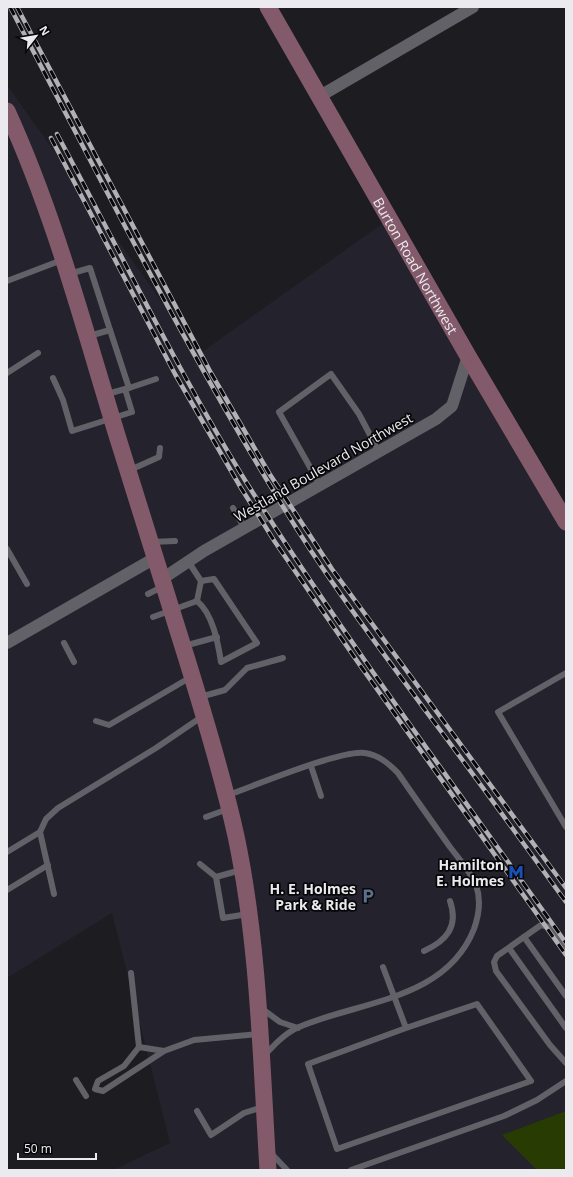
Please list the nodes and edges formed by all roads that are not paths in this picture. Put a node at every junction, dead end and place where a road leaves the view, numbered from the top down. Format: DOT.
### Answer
graph roads {
  1 [pos="268,7"];
  2 [pos="473,7"];
  3 [pos="320,96"];
  4 [pos="8,114"];
  5 [pos="66,267"];
  6 [pos="7,281"];
  7 [pos="110,330"];
  8 [pos="87,336"];
  9 [pos="38,353"];
  10 [pos="468,356"];
  11 [pos="7,373"];
  12 [pos="53,378"];
  13 [pos="156,379"];
  14 [pos="127,388"];
  15 [pos="105,394"];
  16 [pos="112,418"];
  17 [pos="160,448"];
  18 [pos="379,452"];
  19 [pos="128,471"];
  20 [pos="320,485"];
  21 [pos="233,508"];
  22 [pos="566,522"];
  23 [pos="245,529"];
  24 [pos="175,541"];
  25 [pos="7,549"];
  26 [pos="153,550"];
  27 [pos="188,561"];
  28 [pos="201,581"];
  29 [pos="163,582"];
  30 [pos="27,584"];
  31 [pos="148,594"];
  32 [pos="197,601"];
  33 [pos="172,611"];
  34 [pos="153,617"];
  35 [pos="217,637"];
  36 [pos="7,643"];
  37 [pos="64,643"];
  38 [pos="183,647"];
  39 [pos="283,658"];
  40 [pos="74,662"];
  41 [pos="566,672"];
  42 [pos="192,676"];
  43 [pos="199,697"];
  44 [pos="204,715"];
  45 [pos="96,721"];
  46 [pos="311,766"];
  47 [pos="321,796"];
  48 [pos="228,802"];
  49 [pos="206,817"];
  50 [pos="566,827"];
  51 [pos="40,832"];
  52 [pos="7,852"];
  53 [pos="200,864"];
  54 [pos="48,865"];
  55 [pos="242,870"];
  56 [pos="216,877"];
  57 [pos="7,890"];
  58 [pos="54,894"];
  59 [pos="450,901"];
  60 [pos="249,914"];
  61 [pos="524,937"];
  62 [pos="509,948"];
  63 [pos="424,951"];
  64 [pos="566,952"];
  65 [pos="383,967"];
  66 [pos="131,974"];
  67 [pos="395,996"];
  68 [pos="566,996"];
  69 [pos="258,1006"];
  70 [pos="298,1028"];
  71 [pos="406,1028"];
  72 [pos="566,1028"];
  73 [pos="259,1034"];
  74 [pos="139,1047"];
  75 [pos="164,1051"];
  76 [pos="261,1060"];
  77 [pos="566,1063"];
  78 [pos="124,1066"];
  79 [pos="130,1074"];
  80 [pos="76,1080"];
  81 [pos="566,1081"];
  82 [pos="86,1096"];
  83 [pos="264,1107"];
  84 [pos="197,1112"];
  85 [pos="267,1148"];
  86 [pos="268,1170"];
  87 [pos="287,1170"];
  88 [pos="351,1170"];
  1 -- 3 [label="main road, Burton Road Northwest"];
  2 -- 3 [label="street"];
  3 -- 10 [label="main road, Burton Road Northwest"];
  4 -- 5 [label="main road"];
  5 -- 6 [label="lane"];
  5 -- 7 [label="lane"];
  5 -- 8 [label="main road"];
  7 -- 8 [label="lane"];
  7 -- 14 [label="lane"];
  8 -- 15 [label="main road"];
  9 -- 11 [label="lane"];
  10 -- 18 [label="street, Westland Boulevard Northwest"];
  10 -- 22 [label="main road, Burton Road Northwest"];
  12 -- 16 [label="lane"];
  13 -- 14 [label="lane"];
  14 -- 15 [label="lane"];
  14 -- 16 [label="lane"];
  15 -- 16 [label="main road"];
  16 -- 19 [label="main road"];
  17 -- 19 [label="lane"];
  18 -- 20 [label="street, Westland Boulevard Northwest"];
  18 -- 20 [label="lane"];
  19 -- 26 [label="main road"];
  20 -- 23 [label="street, Westland Boulevard Northwest"];
  21 -- 23 [label="lane"];
  23 -- 27 [label="street, Westland Boulevard Northwest"];
  24 -- 26 [label="lane"];
  25 -- 30 [label="lane"];
  26 -- 29 [label="main road"];
  26 -- 36 [label="street"];
  27 -- 28 [label="lane"];
  27 -- 29 [label="street, Westland Boulevard Northwest"];
  28 -- 32 [label="lane"];
  28 -- 35 [label="lane"];
  29 -- 31 [label="lane"];
  29 -- 33 [label="main road"];
  32 -- 33 [label="lane"];
  32 -- 35 [label="lane"];
  33 -- 34 [label="lane"];
  33 -- 38 [label="main road"];
  35 -- 38 [label="lane"];
  37 -- 40 [label="lane"];
  38 -- 42 [label="main road"];
  39 -- 43 [label="lane"];
  41 -- 50 [label="lane"];
  42 -- 43 [label="main road"];
  42 -- 45 [label="lane"];
  43 -- 44 [label="main road"];
  44 -- 48 [label="main road"];
  44 -- 51 [label="lane"];
  46 -- 47 [label="lane"];
  46 -- 48 [label="lane"];
  46 -- 67 [label="lane"];
  48 -- 49 [label="lane"];
  48 -- 55 [label="main road"];
  51 -- 52 [label="lane"];
  51 -- 54 [label="lane"];
  53 -- 56 [label="lane"];
  54 -- 57 [label="lane"];
  54 -- 58 [label="lane"];
  55 -- 56 [label="lane"];
  55 -- 60 [label="main road"];
  56 -- 60 [label="lane"];
  59 -- 63 [label="lane"];
  60 -- 69 [label="main road"];
  61 -- 62 [label="lane"];
  61 -- 64 [label="lane"];
  61 -- 68 [label="lane"];
  62 -- 72 [label="lane"];
  62 -- 77 [label="lane"];
  65 -- 67 [label="lane"];
  66 -- 74 [label="lane"];
  67 -- 70 [label="lane"];
  67 -- 71 [label="lane"];
  69 -- 70 [label="lane"];
  69 -- 73 [label="main road"];
  70 -- 76 [label="lane"];
  71 -- 71 [label="lane"];
  73 -- 75 [label="lane"];
  73 -- 76 [label="main road"];
  74 -- 75 [label="lane"];
  74 -- 78 [label="lane"];
  75 -- 79 [label="lane"];
  76 -- 83 [label="main road"];
  78 -- 79 [label="lane"];
  78 -- 79 [label="lane"];
  80 -- 82 [label="lane"];
  81 -- 88 [label="lane"];
  83 -- 84 [label="lane"];
  83 -- 85 [label="main road"];
  85 -- 86 [label="main road"];
  85 -- 87 [label="lane"];
}
